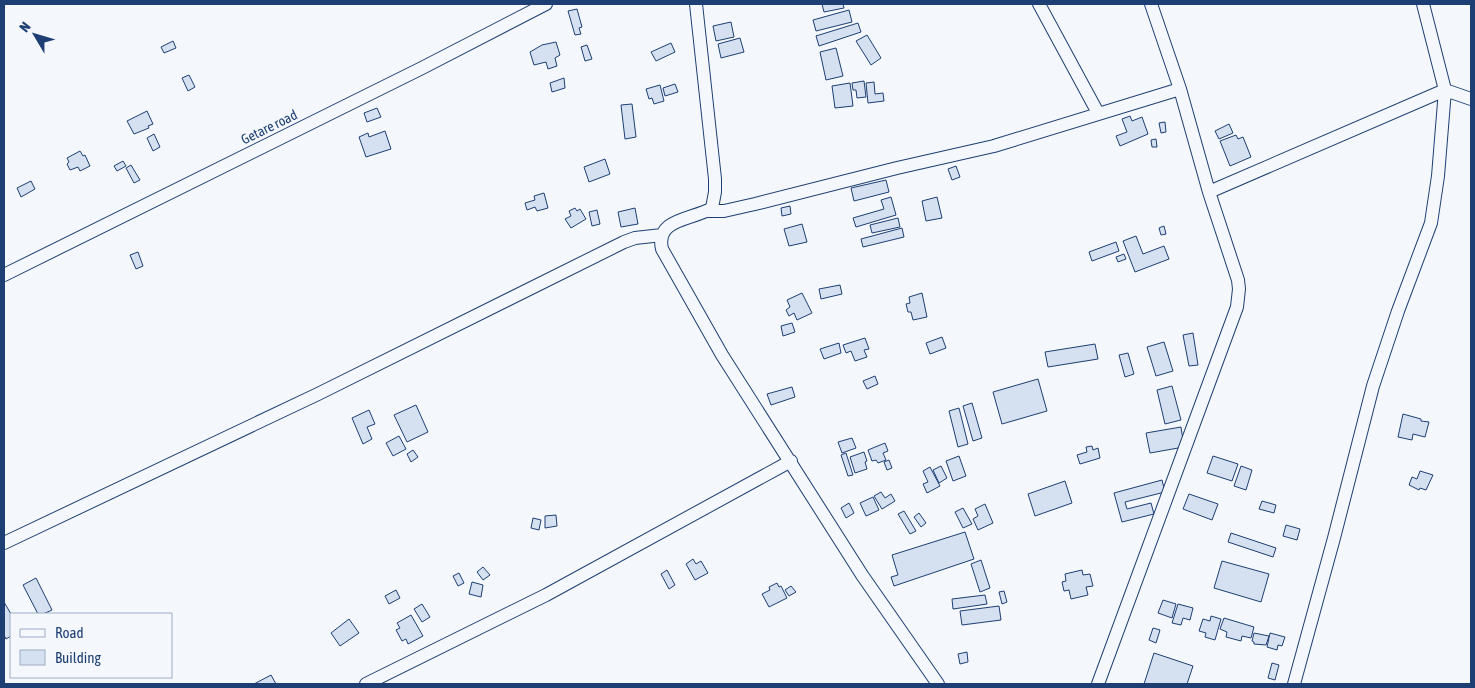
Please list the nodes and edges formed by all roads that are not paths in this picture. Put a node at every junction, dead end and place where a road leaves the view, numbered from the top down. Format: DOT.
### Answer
graph roads {
  1 [pos="546,4"];
  2 [pos="696,4"];
  3 [pos="1039,4"];
  4 [pos="1151,4"];
  5 [pos="1423,4"];
  6 [pos="1180,89"];
  7 [pos="1445,90"];
  8 [pos="1471,98"];
  9 [pos="1098,113"];
  10 [pos="1209,192"];
  11 [pos="706,211"];
  12 [pos="662,234"];
  13 [pos="4,275"];
  14 [pos="791,461"];
  15 [pos="4,543"];
  16 [pos="366,684"];
  17 [pos="938,684"];
  18 [pos="1098,684"];
  19 [pos="1294,684"];
  1 -- 13 [label="street, Getare road"];
  2 -- 11 [label="street"];
  3 -- 9 [label="street"];
  4 -- 6 [label="street"];
  5 -- 7 [label="street"];
  6 -- 9 [label="street"];
  6 -- 10 [label="street"];
  7 -- 8 [label="street"];
  7 -- 10 [label="street"];
  7 -- 19 [label="street"];
  9 -- 11 [label="street"];
  10 -- 18 [label="street"];
  11 -- 12 [label="street"];
  12 -- 14 [label="street"];
  12 -- 15 [label="street"];
  14 -- 16 [label="street"];
  14 -- 17 [label="street"];
}
